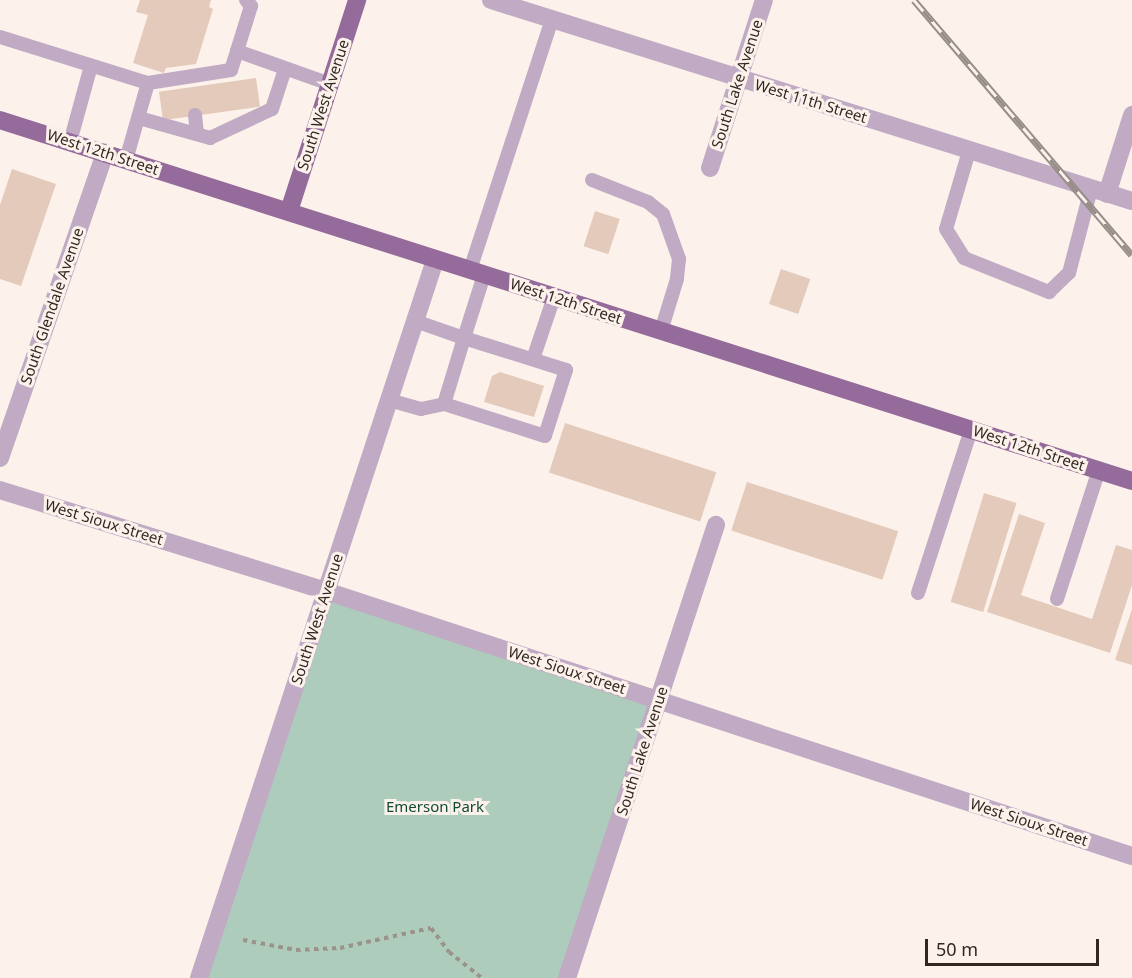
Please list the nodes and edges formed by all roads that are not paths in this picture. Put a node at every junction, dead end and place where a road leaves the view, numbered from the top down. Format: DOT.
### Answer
graph roads {
  1 [pos="246,0"];
  2 [pos="357,0"];
  3 [pos="491,0"];
  4 [pos="764,0"];
  5 [pos="552,20"];
  6 [pos="0,37"];
  7 [pos="237,51"];
  8 [pos="91,66"];
  9 [pos="285,69"];
  10 [pos="739,78"];
  11 [pos="148,83"];
  12 [pos="330,84"];
  13 [pos="237,110"];
  14 [pos="195,115"];
  15 [pos="1132,115"];
  16 [pos="139,118"];
  17 [pos="0,120"];
  18 [pos="239,125"];
  19 [pos="197,134"];
  20 [pos="70,142"];
  21 [pos="969,150"];
  22 [pos="105,153"];
  23 [pos="126,160"];
  24 [pos="710,168"];
  25 [pos="592,180"];
  26 [pos="1099,191"];
  27 [pos="1132,201"];
  28 [pos="289,211"];
  29 [pos="435,260"];
  30 [pos="477,272"];
  31 [pos="554,297"];
  32 [pos="415,321"];
  33 [pos="662,331"];
  34 [pos="464,338"];
  35 [pos="533,359"];
  36 [pos="389,400"];
  37 [pos="444,404"];
  38 [pos="971,430"];
  39 [pos="0,458"];
  40 [pos="1099,470"];
  41 [pos="1132,481"];
  42 [pos="0,490"];
  43 [pos="716,525"];
  44 [pos="326,591"];
  45 [pos="918,593"];
  46 [pos="1057,599"];
  47 [pos="659,700"];
  48 [pos="1132,856"];
  49 [pos="199,978"];
  50 [pos="567,978"];
  1 -- 7 [label="lane"];
  2 -- 12 [label="main road, South West Avenue"];
  3 -- 5 [label="street, West 11th Street"];
  4 -- 10 [label="street, South Lake Avenue"];
  5 -- 10 [label="street, West 11th Street"];
  5 -- 30 [label="lane"];
  6 -- 8 [label="lane"];
  7 -- 9 [label="lane"];
  7 -- 11 [label="lane"];
  8 -- 11 [label="lane"];
  8 -- 20 [label="lane"];
  9 -- 12 [label="lane"];
  9 -- 18 [label="lane"];
  10 -- 21 [label="street, West 11th Street"];
  10 -- 24 [label="street, South Lake Avenue"];
  11 -- 16 [label="lane"];
  12 -- 28 [label="main road, South West Avenue"];
  13 -- 18 [label="lane"];
  14 -- 19 [label="lane"];
  15 -- 26 [label="street"];
  16 -- 19 [label="lane"];
  16 -- 23 [label="lane"];
  17 -- 20 [label="main road, West 12th Street"];
  18 -- 19 [label="lane"];
  20 -- 22 [label="main road, West 12th Street"];
  21 -- 26 [label="street, West 11th Street"];
  21 -- 26 [label="lane"];
  22 -- 23 [label="main road, West 12th Street"];
  22 -- 39 [label="street, South Glendale Avenue"];
  23 -- 28 [label="main road, West 12th Street"];
  25 -- 33 [label="lane"];
  26 -- 27 [label="street, West 11th Street"];
  28 -- 29 [label="main road, West 12th Street"];
  29 -- 30 [label="main road, West 12th Street"];
  29 -- 32 [label="street, South West Avenue"];
  30 -- 31 [label="main road, West 12th Street"];
  30 -- 34 [label="lane"];
  31 -- 33 [label="main road, West 12th Street"];
  31 -- 35 [label="lane"];
  32 -- 34 [label="lane"];
  32 -- 36 [label="street, South West Avenue"];
  33 -- 38 [label="main road, West 12th Street"];
  34 -- 35 [label="lane"];
  34 -- 37 [label="lane"];
  35 -- 37 [label="lane"];
  36 -- 37 [label="lane"];
  36 -- 44 [label="street, South West Avenue"];
  38 -- 40 [label="main road, West 12th Street"];
  38 -- 45 [label="lane"];
  40 -- 41 [label="main road, West 12th Street"];
  40 -- 46 [label="lane"];
  42 -- 44 [label="street, West Sioux Street"];
  43 -- 47 [label="street, South Lake Avenue"];
  44 -- 47 [label="street, West Sioux Street"];
  44 -- 49 [label="street, South West Avenue"];
  47 -- 48 [label="street, West Sioux Street"];
  47 -- 50 [label="street, South Lake Avenue"];
}
